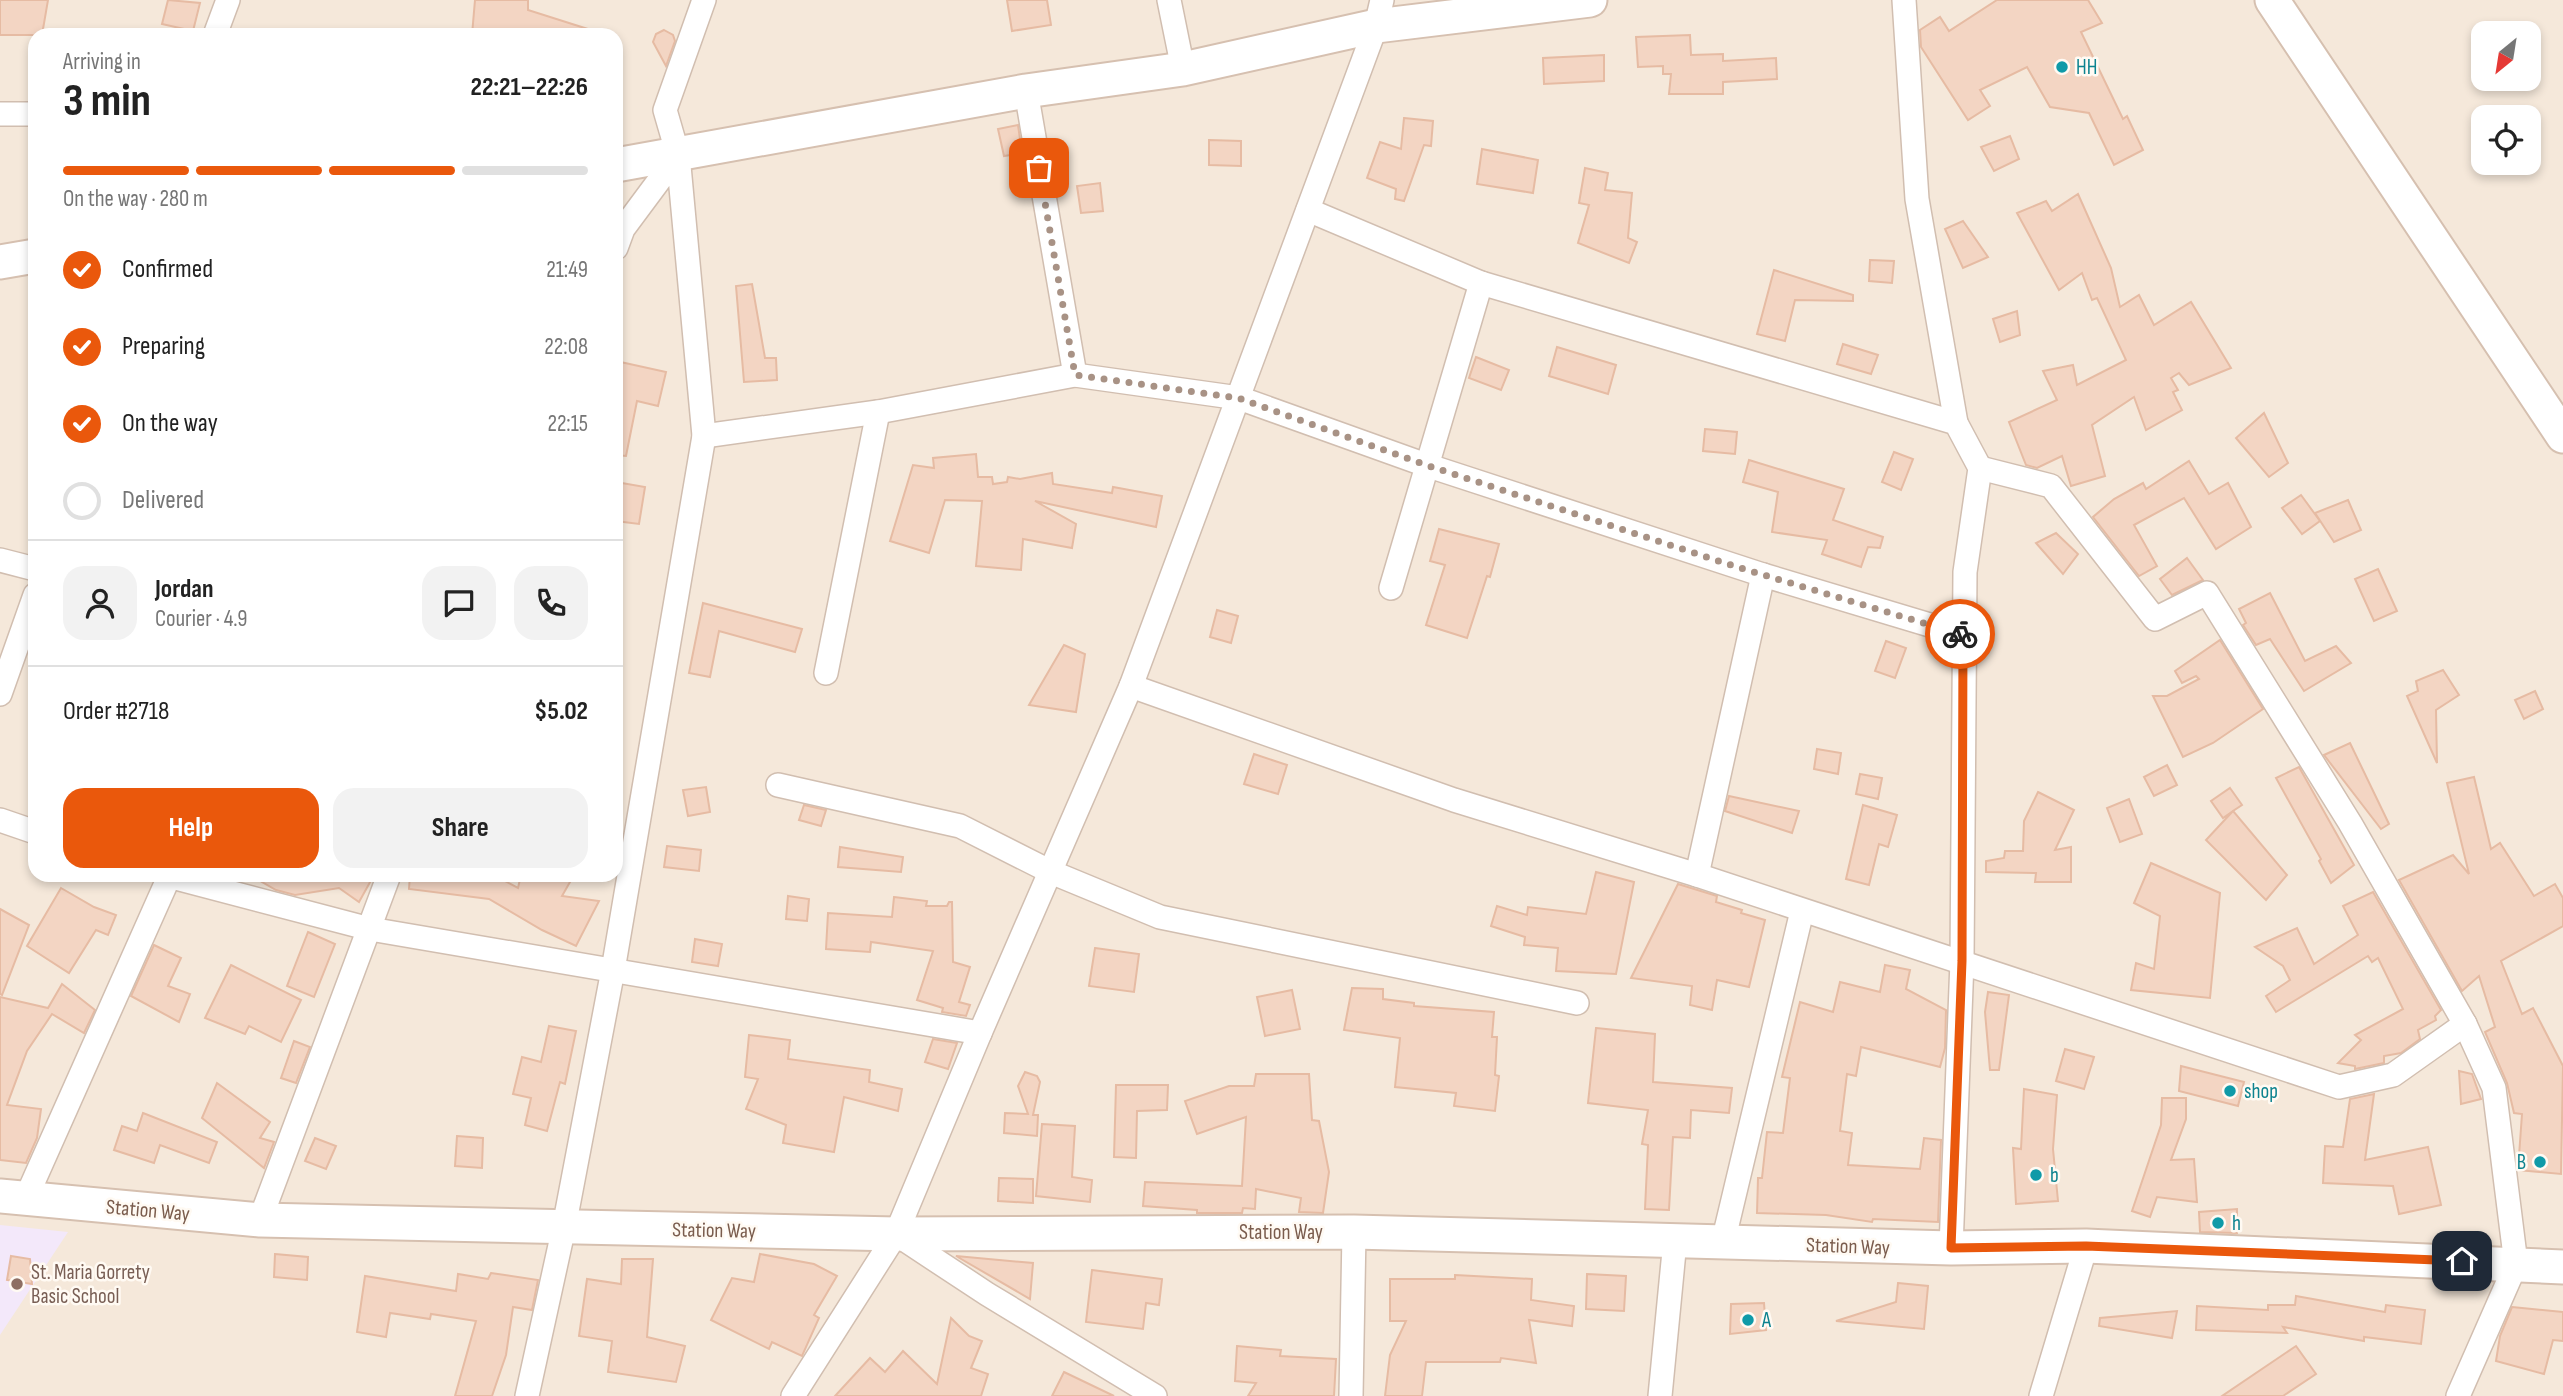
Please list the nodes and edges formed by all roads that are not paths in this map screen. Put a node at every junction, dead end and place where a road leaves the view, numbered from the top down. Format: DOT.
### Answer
graph roads {
  1 [pos="228,0"];
  2 [pos="705,0"];
  3 [pos="1169,0"];
  4 [pos="1590,0"];
  5 [pos="1904,0"];
  6 [pos="2272,0"];
  7 [pos="1379,13"];
  8 [pos="218,28"];
  9 [pos="1183,69"];
  10 [pos="1026,91"];
  11 [pos="0,114"];
  12 [pos="28,114"];
  13 [pos="678,155"];
  14 [pos="623,164"];
  15 [pos="1308,210"];
  16 [pos="623,229"];
  17 [pos="28,257"];
  18 [pos="0,262"];
  19 [pos="1480,283"];
  20 [pos="1075,375"];
  21 [pos="1238,398"];
  22 [pos="878,412"];
  23 [pos="1956,423"];
  24 [pos="704,436"];
  25 [pos="2563,436"];
  26 [pos="1426,465"];
  27 [pos="1980,468"];
  28 [pos="0,560"];
  29 [pos="28,567"];
  30 [pos="1763,575"];
  31 [pos="1391,588"];
  32 [pos="28,615"];
  33 [pos="1963,635"];
  34 [pos="826,673"];
  35 [pos="1131,686"];
  36 [pos="0,694"];
  37 [pos="778,785"];
  38 [pos="0,820"];
  39 [pos="28,830"];
  40 [pos="1051,872"];
  41 [pos="1697,875"];
  42 [pos="164,882"];
  43 [pos="190,882"];
  44 [pos="387,882"];
  45 [pos="1802,911"];
  46 [pos="370,929"];
  47 [pos="1962,961"];
  48 [pos="612,970"];
  49 [pos="1577,1003"];
  50 [pos="2465,1024"];
  51 [pos="980,1033"];
  52 [pos="13,1197"];
  53 [pos="260,1220"];
  54 [pos="564,1227"];
  55 [pos="1354,1232"];
  56 [pos="896,1234"];
  57 [pos="1675,1241"];
  58 [pos="1723,1242"];
  59 [pos="2086,1246"];
  60 [pos="1951,1248"];
  61 [pos="2516,1264"];
  62 [pos="2563,1267"];
  63 [pos="527,1396"];
  64 [pos="793,1396"];
  65 [pos="1155,1396"];
  66 [pos="1351,1396"];
  67 [pos="1660,1396"];
  68 [pos="2041,1396"];
  69 [pos="2458,1396"];
  1 -- 8 [label="street"];
  2 -- 13 [label="street"];
  3 -- 9 [label="street"];
  4 -- 7 [label="main road"];
  5 -- 23 [label="street"];
  6 -- 25 [label="main road"];
  7 -- 9 [label="main road"];
  7 -- 15 [label="street"];
  9 -- 10 [label="main road"];
  10 -- 13 [label="main road"];
  10 -- 20 [label="street"];
  11 -- 12 [label="street"];
  13 -- 14 [label="main road"];
  13 -- 16 [label="street"];
  13 -- 24 [label="street"];
  15 -- 19 [label="street"];
  15 -- 21 [label="street"];
  17 -- 18 [label="main road"];
  19 -- 23 [label="street"];
  19 -- 26 [label="street"];
  20 -- 21 [label="street"];
  20 -- 22 [label="street"];
  21 -- 26 [label="street"];
  21 -- 35 [label="street"];
  22 -- 24 [label="street"];
  22 -- 34 [label="street"];
  23 -- 27 [label="street"];
  24 -- 48 [label="street"];
  26 -- 30 [label="street"];
  26 -- 31 [label="street"];
  27 -- 33 [label="street"];
  27 -- 50 [label="street"];
  28 -- 29 [label="street"];
  30 -- 33 [label="street"];
  30 -- 41 [label="street"];
  32 -- 36 [label="street"];
  33 -- 47 [label="street"];
  35 -- 40 [label="street"];
  35 -- 41 [label="street"];
  37 -- 40 [label="street"];
  38 -- 39 [label="street"];
  40 -- 49 [label="street"];
  40 -- 51 [label="street"];
  41 -- 45 [label="street"];
  42 -- 52 [label="street"];
  43 -- 46 [label="street"];
  44 -- 46 [label="street"];
  45 -- 47 [label="street"];
  45 -- 58 [label="street"];
  46 -- 48 [label="street"];
  46 -- 53 [label="street"];
  47 -- 50 [label="street"];
  47 -- 60 [label="street"];
  48 -- 51 [label="street"];
  48 -- 54 [label="street"];
  50 -- 61 [label="street"];
  51 -- 56 [label="street"];
  52 -- 53 [label="main road, Station Way"];
  53 -- 54 [label="main road, Station Way"];
  54 -- 56 [label="main road, Station Way"];
  54 -- 63 [label="street"];
  55 -- 56 [label="main road, Station Way"];
  55 -- 57 [label="main road, Station Way"];
  55 -- 66 [label="street"];
  56 -- 64 [label="street"];
  56 -- 65 [label="street"];
  57 -- 58 [label="main road, Station Way"];
  57 -- 67 [label="street"];
  58 -- 60 [label="main road, Station Way"];
  59 -- 60 [label="main road, Station Way"];
  59 -- 61 [label="main road, Station Way"];
  59 -- 68 [label="street"];
  61 -- 62 [label="main road, Station Way"];
  61 -- 69 [label="street"];
}
